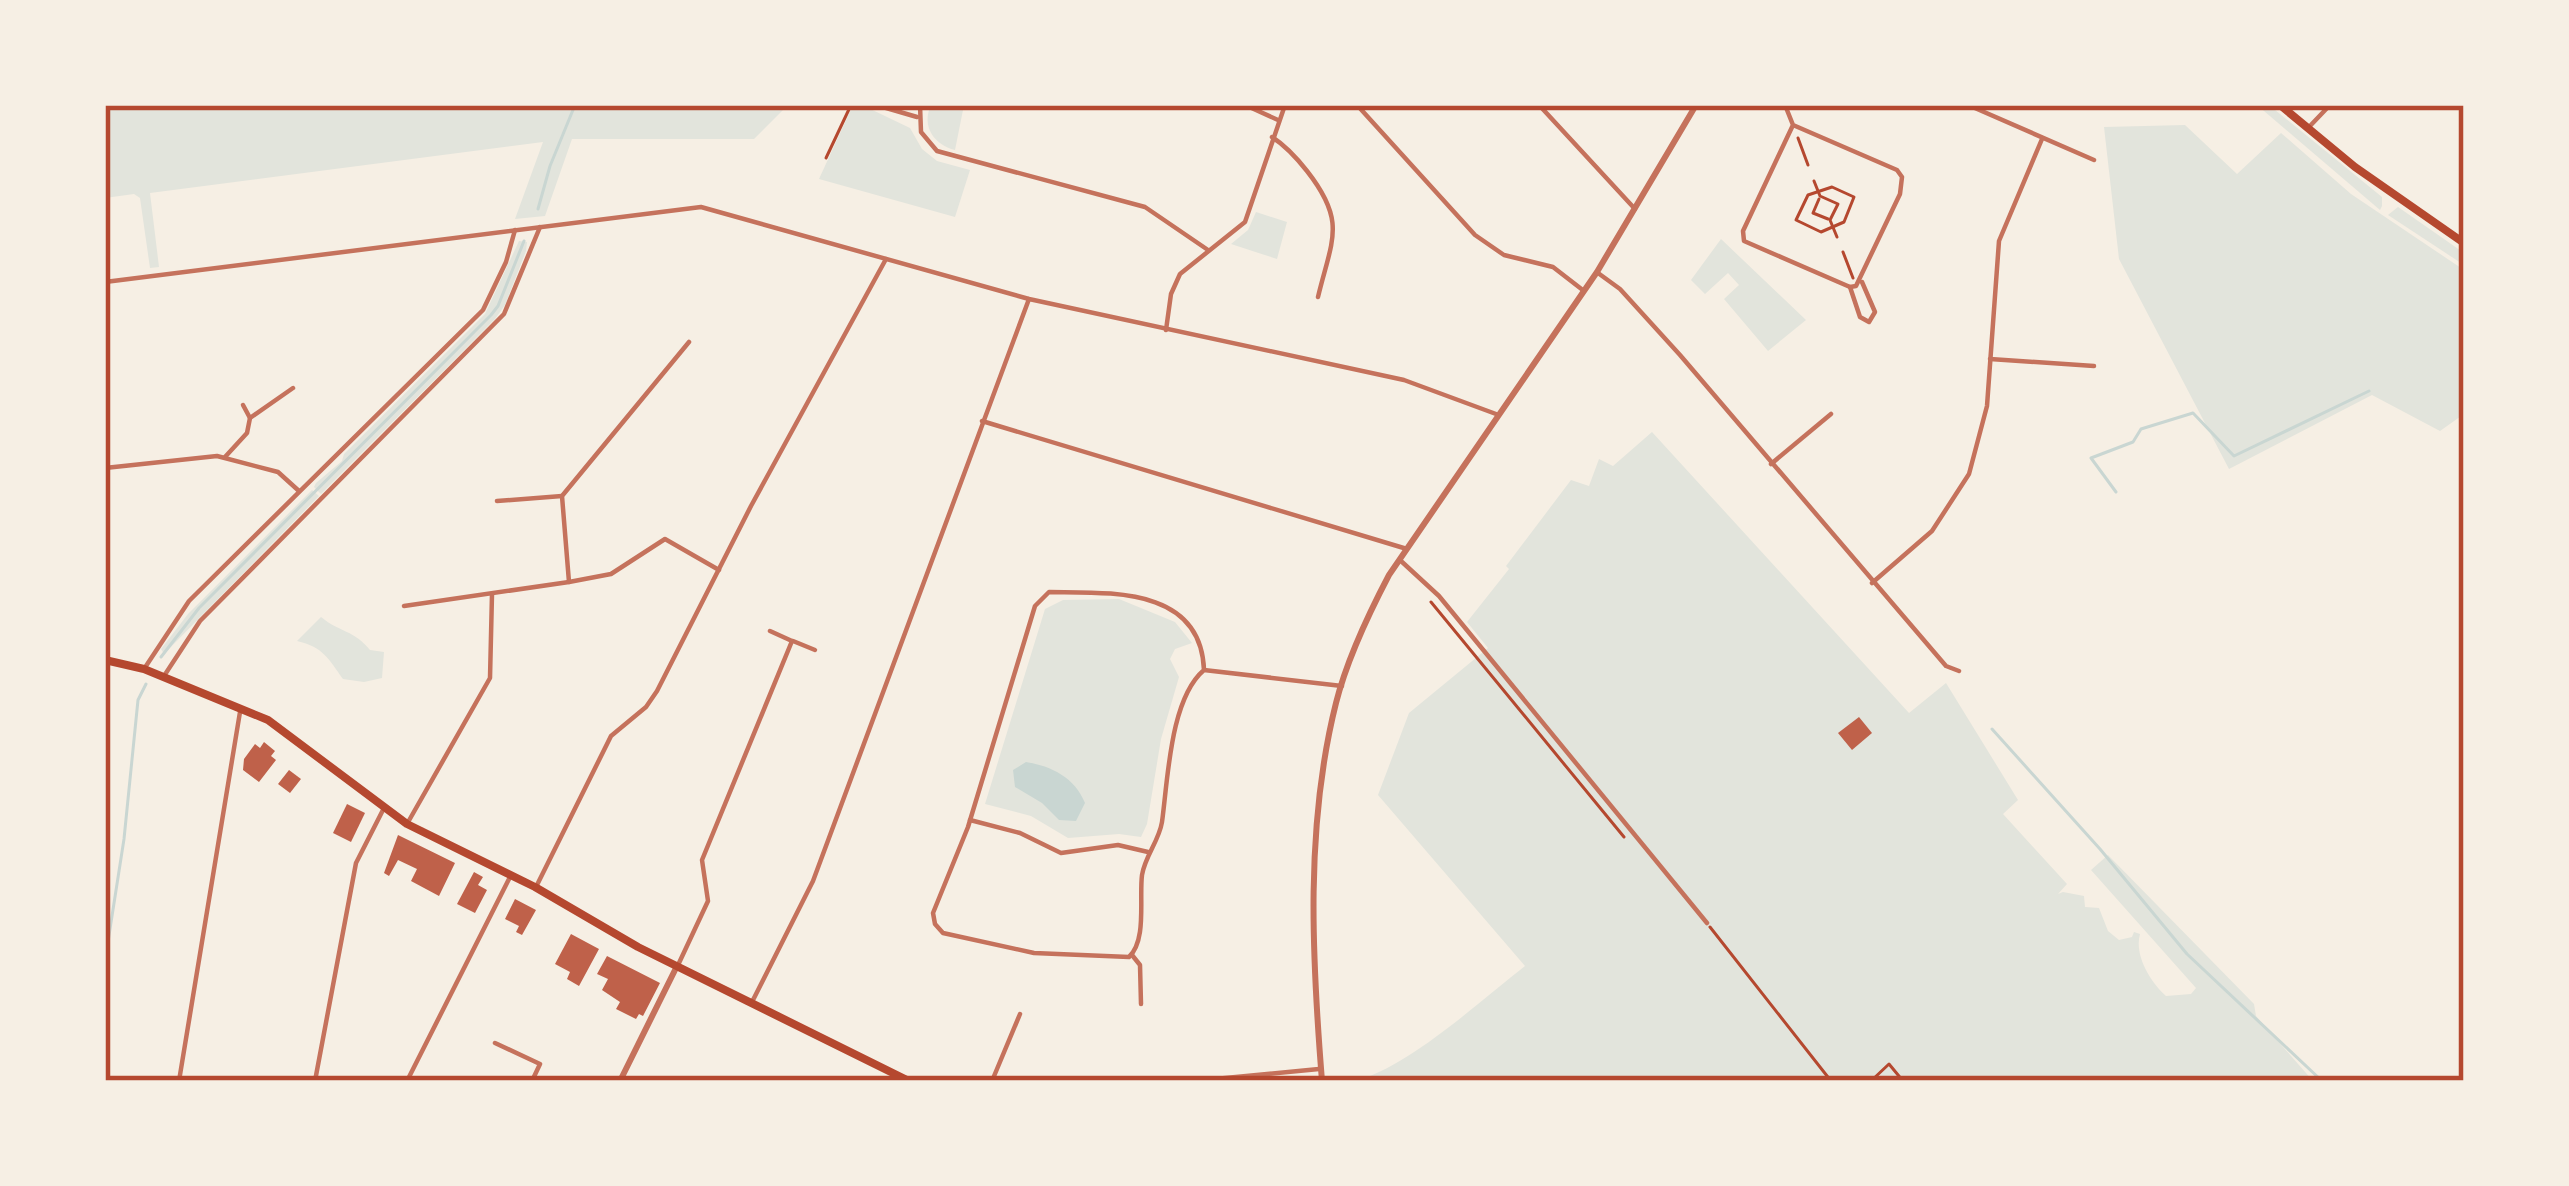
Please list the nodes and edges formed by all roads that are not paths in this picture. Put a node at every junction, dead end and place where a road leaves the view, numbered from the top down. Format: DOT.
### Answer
graph roads {
  1 [pos="876,105"];
  2 [pos="920,105"];
  3 [pos="1245,105"];
  4 [pos="1285,105"];
  5 [pos="1357,105"];
  6 [pos="1539,105"];
  7 [pos="1696,105"];
  8 [pos="1785,105"];
  9 [pos="1967,105"];
  10 [pos="2281,105"];
  11 [pos="2330,105"];
  12 [pos="1978,107"];
  13 [pos="917,117"];
  14 [pos="1278,120"];
  15 [pos="1793,125"];
  16 [pos="2308,128"];
  17 [pos="1272,136"];
  18 [pos="2042,139"];
  19 [pos="2094,160"];
  20 [pos="1635,208"];
  21 [pos="540,227"];
  22 [pos="514,230"];
  23 [pos="2464,243"];
  24 [pos="1208,250"];
  25 [pos="886,259"];
  26 [pos="1597,272"];
  27 [pos="105,281"];
  28 [pos="1855,285"];
  29 [pos="1583,290"];
  30 [pos="1318,297"];
  31 [pos="1029,299"];
  32 [pos="1168,330"];
  33 [pos="689,342"];
  34 [pos="1990,359"];
  35 [pos="2094,366"];
  36 [pos="293,388"];
  37 [pos="243,405"];
  38 [pos="1496,414"];
  39 [pos="1832,414"];
  40 [pos="250,418"];
  41 [pos="982,421"];
  42 [pos="225,457"];
  43 [pos="1771,464"];
  44 [pos="105,468"];
  45 [pos="300,493"];
  46 [pos="562,496"];
  47 [pos="496,501"];
  48 [pos="1407,548"];
  49 [pos="1399,560"];
  50 [pos="719,570"];
  51 [pos="568,582"];
  52 [pos="1873,583"];
  53 [pos="492,594"];
  54 [pos="404,606"];
  55 [pos="770,631"];
  56 [pos="792,640"];
  57 [pos="815,650"];
  58 [pos="105,660"];
  59 [pos="144,669"];
  60 [pos="1204,670"];
  61 [pos="1959,671"];
  62 [pos="164,676"];
  63 [pos="1342,686"];
  64 [pos="242,707"];
  65 [pos="383,808"];
  66 [pos="970,820"];
  67 [pos="407,824"];
  68 [pos="1148,852"];
  69 [pos="512,875"];
  70 [pos="536,887"];
  71 [pos="1707,923"];
  72 [pos="1132,955"];
  73 [pos="677,966"];
  74 [pos="752,1002"];
  75 [pos="1141,1004"];
  76 [pos="1020,1014"];
  77 [pos="495,1043"];
  78 [pos="1321,1069"];
  79 [pos="179,1081"];
  80 [pos="314,1081"];
  81 [pos="407,1081"];
  82 [pos="532,1081"];
  83 [pos="620,1081"];
  84 [pos="909,1081"];
  85 [pos="992,1081"];
  86 [pos="1194,1081"];
  87 [pos="1322,1081"];
  1 -- 13 [label="street"];
  2 -- 13 [label="street"];
  3 -- 14 [label="street"];
  4 -- 14 [label="street"];
  5 -- 29 [label="street"];
  6 -- 20 [label="street"];
  7 -- 20 [label="street"];
  8 -- 15 [label="street"];
  9 -- 12 [label="street"];
  10 -- 16 [label="main road"];
  11 -- 16 [label="street"];
  12 -- 18 [label="street"];
  13 -- 24 [label="street"];
  14 -- 17 [label="street"];
  15 -- 28 [label="street"];
  15 -- 28 [label="street"];
  16 -- 23 [label="main road"];
  17 -- 24 [label="street"];
  17 -- 30 [label="street"];
  18 -- 19 [label="street"];
  18 -- 34 [label="street"];
  20 -- 26 [label="street"];
  21 -- 22 [label="street"];
  21 -- 25 [label="street"];
  21 -- 62 [label="street"];
  22 -- 27 [label="street"];
  22 -- 45 [label="street"];
  24 -- 32 [label="street"];
  25 -- 31 [label="street"];
  25 -- 50 [label="street"];
  26 -- 29 [label="street"];
  26 -- 43 [label="street"];
  28 -- 28 [label="street"];
  29 -- 38 [label="street"];
  31 -- 32 [label="street"];
  31 -- 41 [label="street"];
  32 -- 38 [label="street"];
  33 -- 46 [label="street"];
  34 -- 35 [label="street"];
  34 -- 52 [label="street"];
  36 -- 40 [label="street"];
  37 -- 40 [label="street"];
  38 -- 48 [label="street"];
  39 -- 43 [label="street"];
  40 -- 42 [label="street"];
  41 -- 48 [label="street"];
  41 -- 74 [label="street"];
  42 -- 44 [label="street"];
  42 -- 45 [label="street"];
  43 -- 52 [label="street"];
  45 -- 59 [label="street"];
  46 -- 47 [label="street"];
  46 -- 51 [label="street"];
  48 -- 49 [label="street"];
  49 -- 63 [label="street"];
  49 -- 71 [label="street"];
  50 -- 51 [label="street"];
  50 -- 70 [label="street"];
  51 -- 53 [label="street"];
  52 -- 61 [label="street"];
  53 -- 54 [label="street"];
  53 -- 67 [label="street"];
  55 -- 56 [label="street"];
  56 -- 57 [label="street"];
  56 -- 73 [label="street"];
  58 -- 59 [label="main road"];
  59 -- 62 [label="main road"];
  60 -- 63 [label="street"];
  60 -- 66 [label="street"];
  60 -- 68 [label="street"];
  62 -- 64 [label="main road"];
  63 -- 78 [label="street"];
  64 -- 65 [label="main road"];
  64 -- 79 [label="street"];
  65 -- 67 [label="main road"];
  65 -- 80 [label="street"];
  66 -- 68 [label="street"];
  66 -- 72 [label="street"];
  67 -- 69 [label="main road"];
  68 -- 72 [label="street"];
  69 -- 70 [label="main road"];
  69 -- 81 [label="street"];
  70 -- 73 [label="main road"];
  72 -- 75 [label="street"];
  73 -- 74 [label="main road"];
  73 -- 83 [label="street"];
  74 -- 84 [label="main road"];
  76 -- 85 [label="street"];
  77 -- 82 [label="street"];
  78 -- 86 [label="street"];
  78 -- 87 [label="street"];
}
